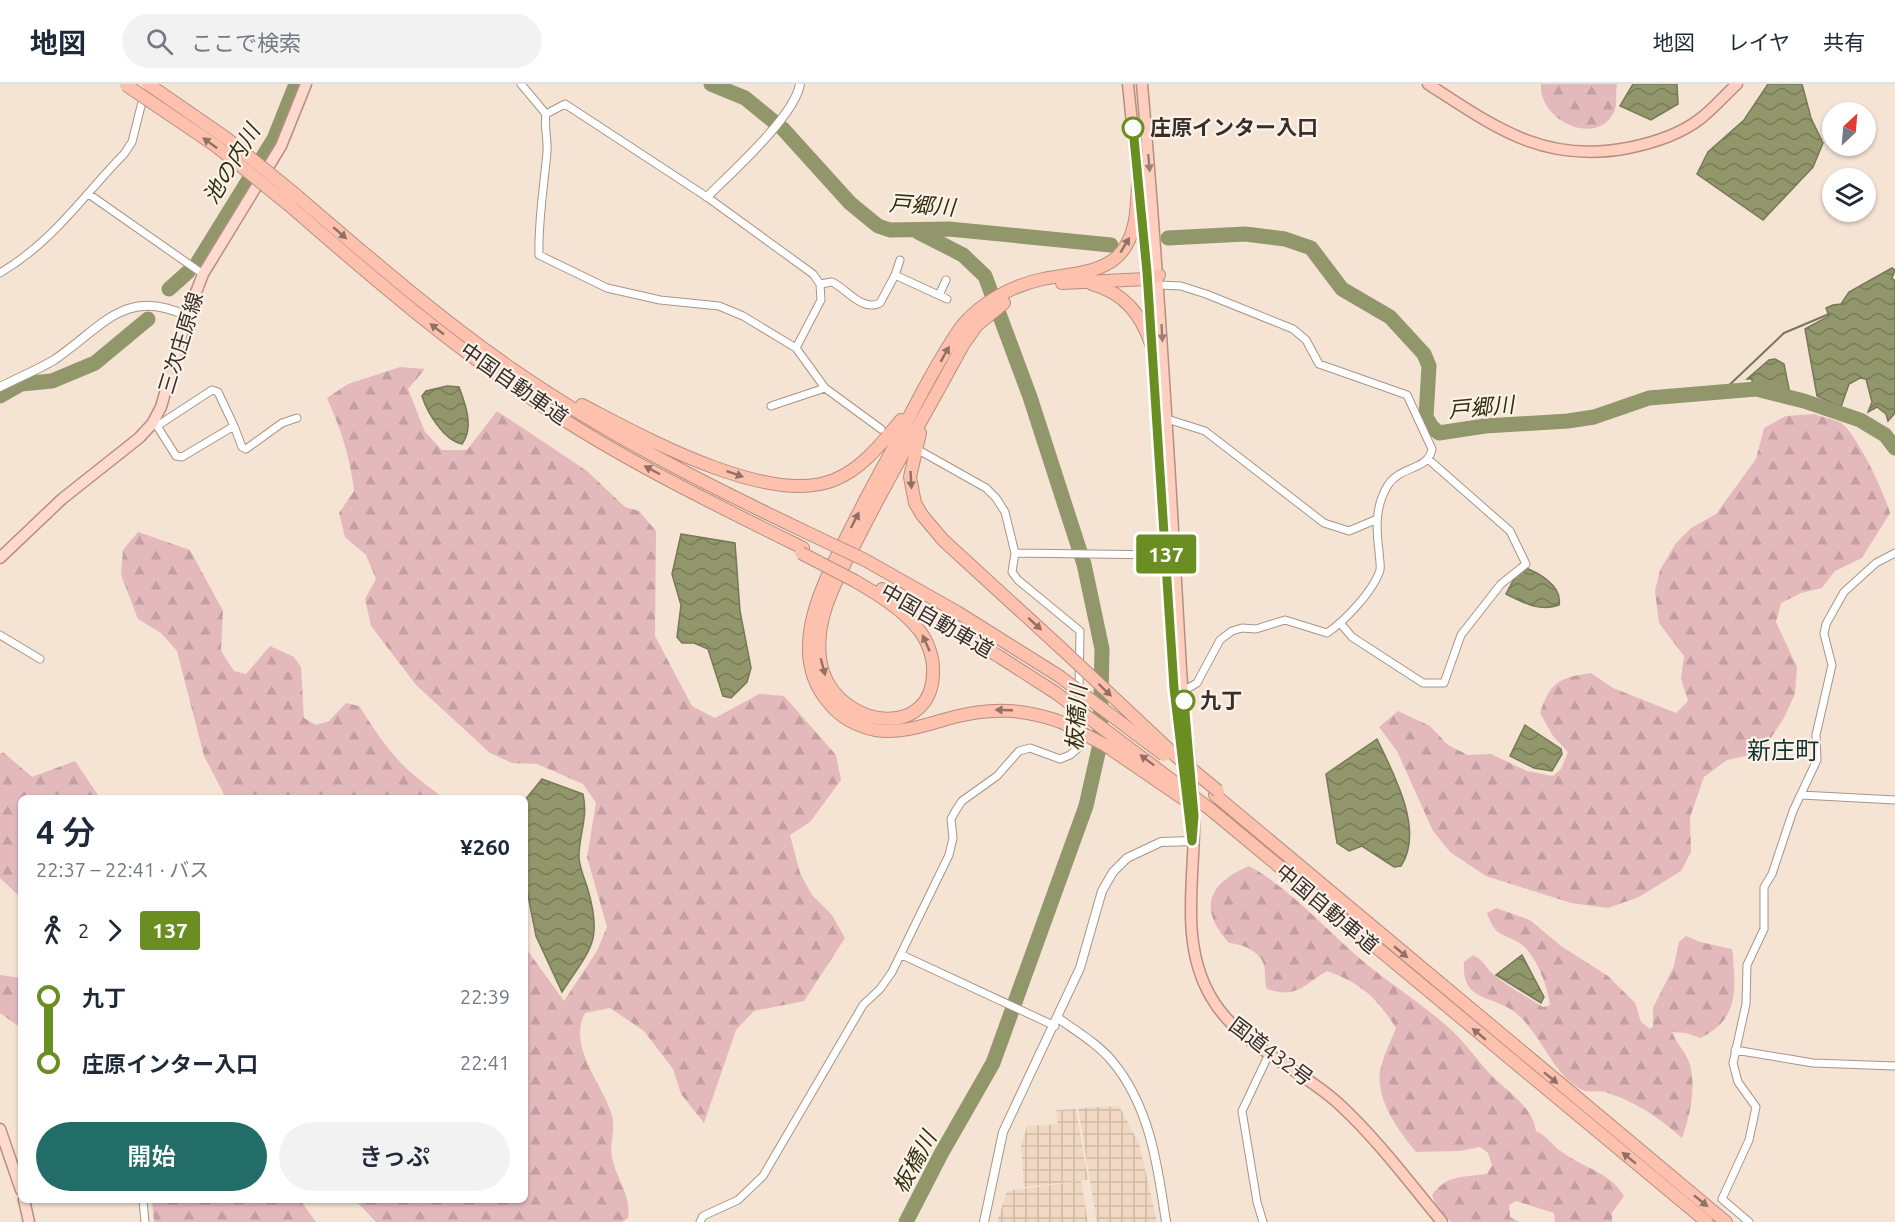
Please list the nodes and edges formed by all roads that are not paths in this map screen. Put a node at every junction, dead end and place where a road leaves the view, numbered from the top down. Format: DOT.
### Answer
graph roads {
  1 [pos="125,84"];
  2 [pos="148,84"];
  3 [pos="306,84"];
  4 [pos="521,84"];
  5 [pos="800,84"];
  6 [pos="1128,84"];
  7 [pos="1142,84"];
  8 [pos="1428,84"];
  9 [pos="1737,84"];
  10 [pos="546,114"];
  11 [pos="1138,183"];
  12 [pos="90,195"];
  13 [pos="706,197"];
  14 [pos="292,200"];
  15 [pos="900,260"];
  16 [pos="0,273"];
  17 [pos="203,274"];
  18 [pos="895,275"];
  19 [pos="1076,277"];
  20 [pos="1153,278"];
  21 [pos="946,280"];
  22 [pos="820,284"];
  23 [pos="939,295"];
  24 [pos="947,299"];
  25 [pos="187,316"];
  26 [pos="1151,344"];
  27 [pos="796,348"];
  28 [pos="512,369"];
  29 [pos="0,387"];
  30 [pos="825,388"];
  31 [pos="925,401"];
  32 [pos="771,406"];
  33 [pos="297,418"];
  34 [pos="1167,419"];
  35 [pos="154,425"];
  36 [pos="234,426"];
  37 [pos="881,429"];
  38 [pos="922,452"];
  39 [pos="1428,459"];
  40 [pos="1375,520"];
  41 [pos="1015,553"];
  42 [pos="1895,554"];
  43 [pos="1166,555"];
  44 [pos="0,558"];
  45 [pos="856,579"];
  46 [pos="1341,624"];
  47 [pos="0,635"];
  48 [pos="40,659"];
  49 [pos="1183,691"];
  50 [pos="1216,793"];
  51 [pos="1801,795"];
  52 [pos="1895,800"];
  53 [pos="1209,812"];
  54 [pos="1192,841"];
  55 [pos="902,955"];
  56 [pos="1057,1022"];
  57 [pos="1735,1050"];
  58 [pos="1269,1054"];
  59 [pos="1895,1066"];
  60 [pos="0,1129"];
  61 [pos="18,1181"];
  62 [pos="25,1203"];
  63 [pos="143,1203"];
  64 [pos="29,1222"];
  65 [pos="145,1222"];
  66 [pos="700,1222"];
  67 [pos="984,1222"];
  68 [pos="1166,1222"];
  69 [pos="1263,1222"];
  70 [pos="1442,1222"];
  71 [pos="1707,1222"];
  72 [pos="1726,1222"];
  73 [pos="1749,1222"];
  14 -- 1 [label="highway, 中国自動車道, one-way, bridge"];
  2 -- 12 [label="street"];
  2 -- 14 [label="highway, 中国自動車道, bridge"];
  3 -- 17 [label="main road, 三次庄原線"];
  4 -- 10 [label="street"];
  5 -- 13 [label="street"];
  6 -- 11 [label="highway, 国道432号"];
  7 -- 20 [label="highway, 国道432号, one-way"];
  8 -- 9 [label="highway"];
  10 -- 13 [label="street"];
  10 -- 27 [label="street"];
  19 -- 11 [label="highway, one-way"];
  11 -- 20 [label="highway, 国道432号"];
  12 -- 16 [label="street"];
  12 -- 17 [label="street"];
  13 -- 22 [label="street"];
  14 -- 28 [label="highway, 中国自動車道, one-way"];
  45 -- 14 [label="highway, 中国自動車道, one-way"];
  15 -- 18 [label="street"];
  17 -- 25 [label="main road, 三次庄原線"];
  18 -- 22 [label="street"];
  18 -- 23 [label="street"];
  19 -- 20 [label="highway"];
  19 -- 26 [label="highway"];
  19 -- 31 [label="highway"];
  20 -- 26 [label="highway, 国道432号"];
  20 -- 34 [label="highway, 国道432号, one-way"];
  20 -- 39 [label="street"];
  21 -- 23 [label="street"];
  22 -- 27 [label="street"];
  23 -- 24 [label="street"];
  25 -- 29 [label="street"];
  25 -- 35 [label="main road, 三次庄原線"];
  26 -- 43 [label="highway, 国道432号"];
  27 -- 30 [label="street"];
  28 -- 31 [label="highway, one-way"];
  28 -- 50 [label="highway, 中国自動車道, bridge"];
  30 -- 32 [label="street"];
  30 -- 37 [label="street"];
  31 -- 45 [label="highway, one-way"];
  31 -- 50 [label="highway, one-way, bridge"];
  53 -- 31 [label="highway, one-way, bridge"];
  33 -- 36 [label="street"];
  34 -- 40 [label="street"];
  34 -- 49 [label="highway, 国道432号"];
  35 -- 36 [label="street"];
  35 -- 36 [label="street"];
  35 -- 44 [label="main road, 三次庄原線"];
  38 -- 41 [label="street"];
  39 -- 40 [label="street"];
  39 -- 46 [label="street"];
  40 -- 46 [label="street"];
  41 -- 43 [label="street"];
  41 -- 55 [label="street"];
  42 -- 51 [label="street"];
  43 -- 54 [label="highway, 国道432号"];
  53 -- 45 [label="highway, 中国自動車道, one-way, bridge"];
  46 -- 49 [label="street"];
  47 -- 48 [label="street"];
  49 -- 54 [label="highway, 国道432号"];
  50 -- 72 [label="highway, 中国自動車道, one-way"];
  51 -- 52 [label="street"];
  51 -- 57 [label="street"];
  71 -- 53 [label="highway, 中国自動車道, one-way"];
  54 -- 56 [label="street"];
  54 -- 58 [label="highway, 国道432号"];
  55 -- 56 [label="street"];
  55 -- 66 [label="street"];
  56 -- 67 [label="street"];
  56 -- 68 [label="street"];
  57 -- 59 [label="street"];
  57 -- 73 [label="street"];
  58 -- 69 [label="street"];
  58 -- 70 [label="highway, 国道432号"];
  60 -- 61 [label="main road"];
  62 -- 64 [label="main road"];
  63 -- 65 [label="street"];
}
